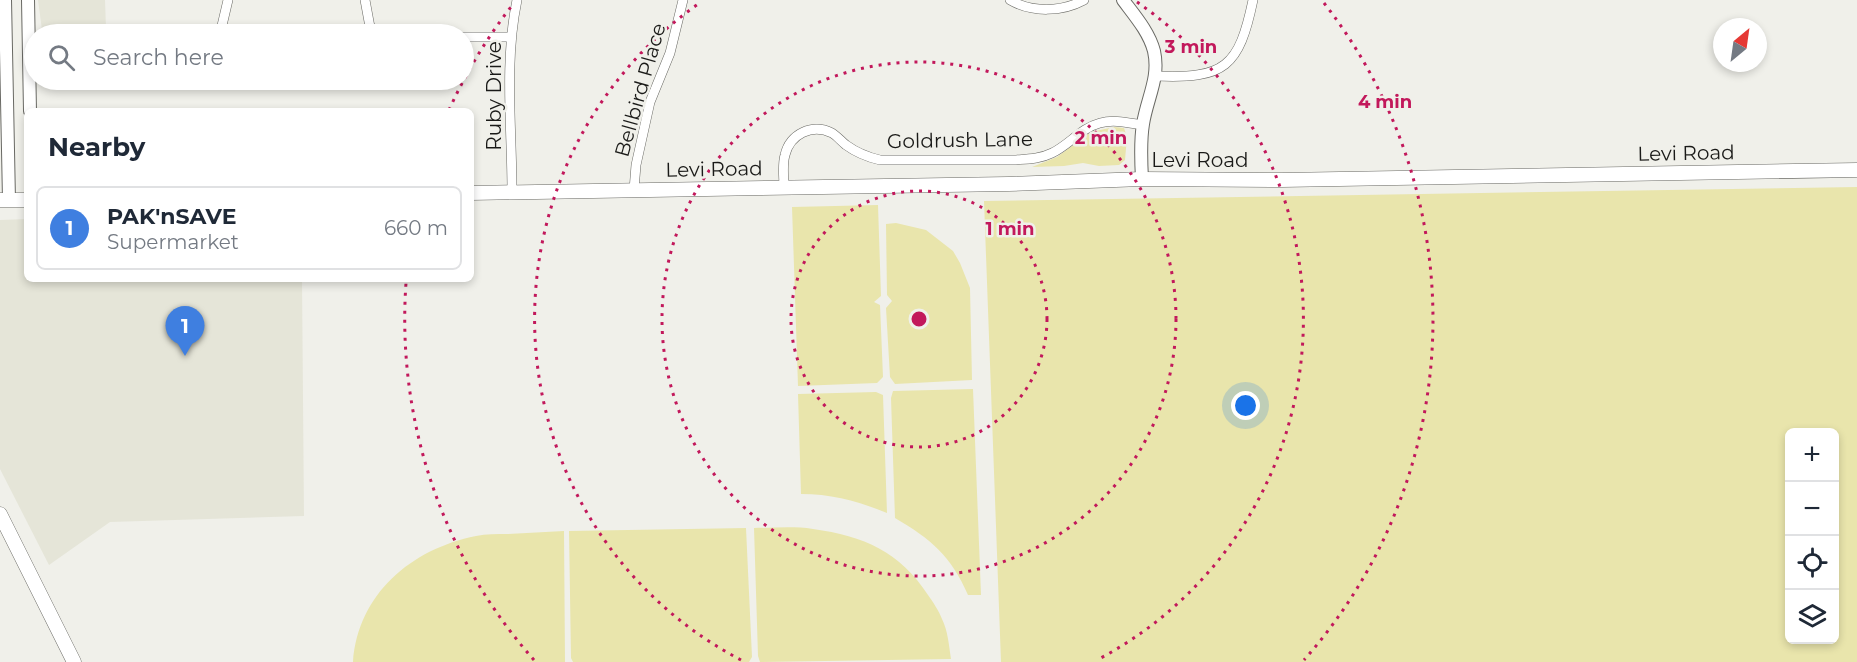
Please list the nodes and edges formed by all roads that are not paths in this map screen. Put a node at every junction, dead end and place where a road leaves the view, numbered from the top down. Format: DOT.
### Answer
graph roads {
  1 [pos="5,0"];
  2 [pos="28,0"];
  3 [pos="228,0"];
  4 [pos="365,0"];
  5 [pos="518,0"];
  6 [pos="683,0"];
  7 [pos="1010,0"];
  8 [pos="1084,0"];
  9 [pos="1123,0"];
  10 [pos="1253,0"];
  11 [pos="28,24"];
  12 [pos="222,24"];
  13 [pos="369,24"];
  14 [pos="474,37"];
  15 [pos="511,37"];
  16 [pos="7,65"];
  17 [pos="24,65"];
  18 [pos="1156,76"];
  19 [pos="30,90"];
  20 [pos="30,108"];
  21 [pos="1143,125"];
  22 [pos="1857,170"];
  23 [pos="1142,179"];
  24 [pos="784,188"];
  25 [pos="634,190"];
  26 [pos="512,192"];
  27 [pos="474,193"];
  28 [pos="4,200"];
  29 [pos="24,200"];
  30 [pos="0,514"];
  31 [pos="74,662"];
  1 -- 16 [label="street"];
  2 -- 11 [label="street"];
  3 -- 12 [label="street"];
  4 -- 13 [label="street"];
  5 -- 15 [label="street, Ruby Drive"];
  6 -- 25 [label="street, Bellbird Place"];
  7 -- 8 [label="street"];
  9 -- 18 [label="street"];
  10 -- 18 [label="street"];
  14 -- 15 [label="street"];
  15 -- 26 [label="street, Ruby Drive"];
  16 -- 17 [label="street"];
  16 -- 28 [label="street"];
  18 -- 21 [label="street"];
  19 -- 20 [label="street"];
  21 -- 23 [label="street"];
  21 -- 24 [label="street, Goldrush Lane"];
  22 -- 23 [label="main road, Levi Road"];
  23 -- 24 [label="main road, Levi Road"];
  24 -- 25 [label="main road, Levi Road"];
  25 -- 26 [label="main road, Levi Road"];
  26 -- 27 [label="main road, Levi Road"];
  28 -- 29 [label="main road"];
  30 -- 31 [label="main road"];
}
